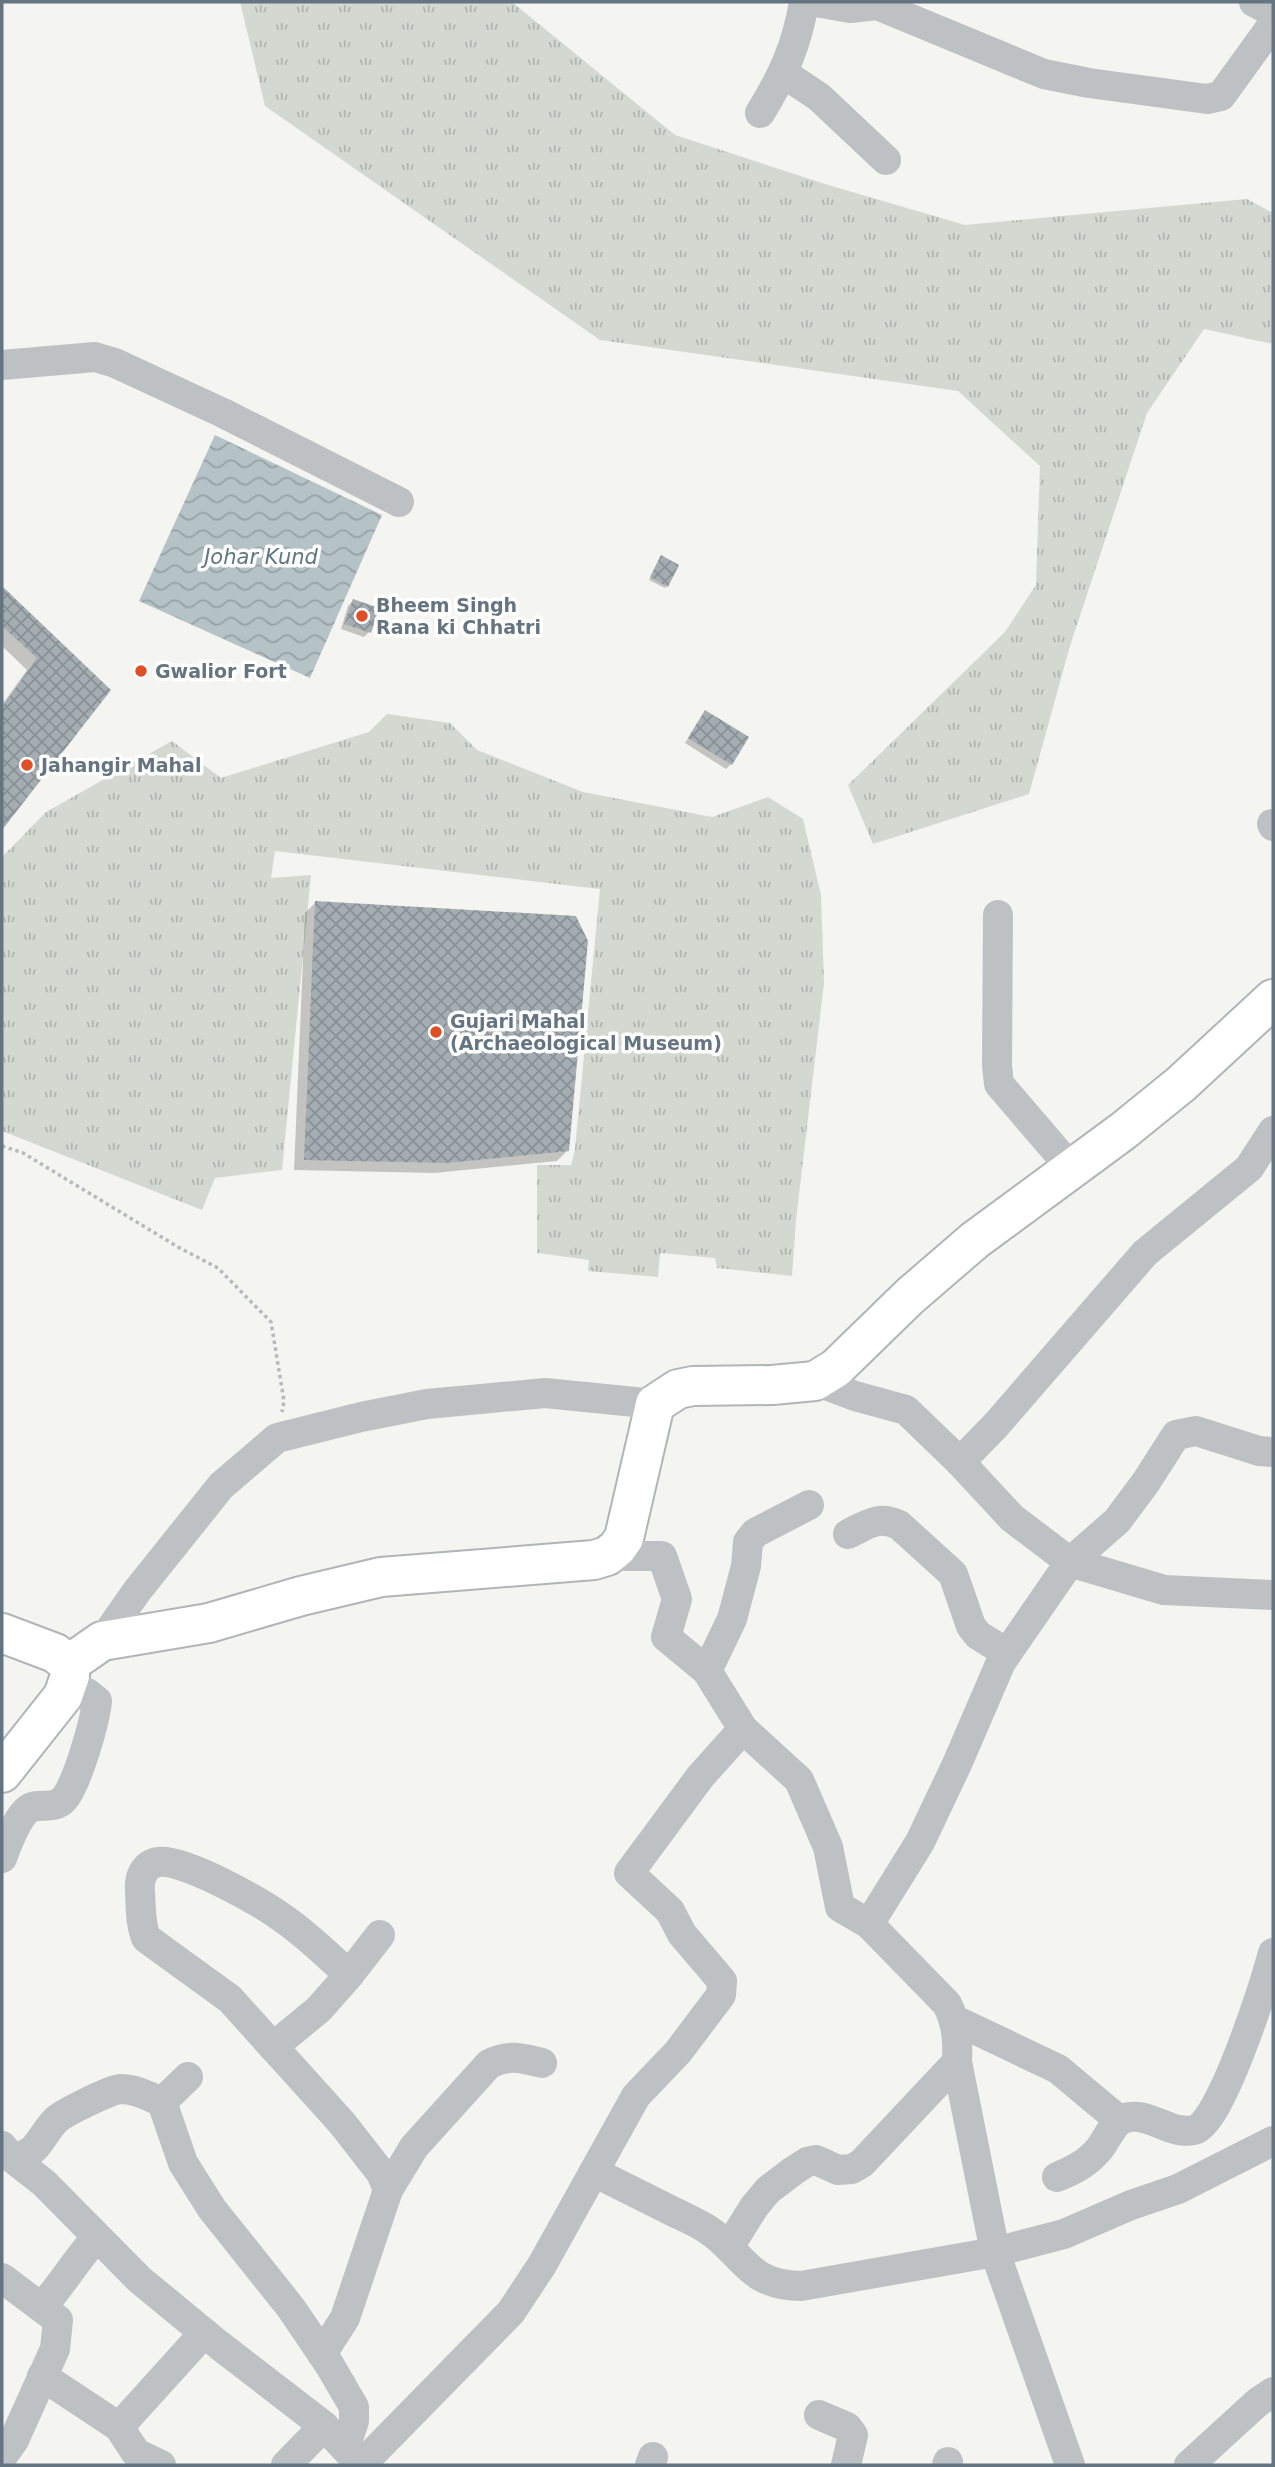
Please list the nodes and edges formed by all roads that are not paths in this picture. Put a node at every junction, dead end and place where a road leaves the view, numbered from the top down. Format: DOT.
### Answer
graph roads {
  1 [pos="804,2"];
  2 [pos="816,2"];
  3 [pos="1254,2"];
  4 [pos="1273,12"];
  5 [pos="1273,24"];
  6 [pos="783,73"];
  7 [pos="760,113"];
  8 [pos="886,160"];
  9 [pos="2,365"];
  10 [pos="399,502"];
  11 [pos="998,915"];
  12 [pos="1273,999"];
  13 [pos="1270,1144"];
  14 [pos="1071,1168"];
  15 [pos="814,1381"];
  16 [pos="655,1404"];
  17 [pos="1273,1452"];
  18 [pos="960,1462"];
  19 [pos="809,1505"];
  20 [pos="848,1534"];
  21 [pos="607,1556"];
  22 [pos="1070,1562"];
  23 [pos="1273,1595"];
  24 [pos="2,1633"];
  25 [pos="102,1642"];
  26 [pos="1007,1653"];
  27 [pos="707,1671"];
  28 [pos="66,1680"];
  29 [pos="743,1729"];
  30 [pos="2,1773"];
  31 [pos="2,1858"];
  32 [pos="869,1924"];
  33 [pos="380,1935"];
  34 [pos="1273,1952"];
  35 [pos="349,1975"];
  36 [pos="955,2020"];
  37 [pos="273,2047"];
  38 [pos="957,2062"];
  39 [pos="542,2063"];
  40 [pos="188,2077"];
  41 [pos="162,2102"];
  42 [pos="1119,2120"];
  43 [pos="1273,2141"];
  44 [pos="6,2154"];
  45 [pos="594,2172"];
  46 [pos="1057,2177"];
  47 [pos="388,2190"];
  48 [pos="96,2238"];
  49 [pos="729,2247"];
  50 [pos="995,2252"];
  51 [pos="2,2278"];
  52 [pos="43,2306"];
  53 [pos="204,2333"];
  54 [pos="322,2354"];
  55 [pos="42,2376"];
  56 [pos="1272,2394"];
  57 [pos="819,2415"];
  58 [pos="119,2427"];
  59 [pos="348,2451"];
  60 [pos="2,2457"];
  61 [pos="162,2465"];
  62 [pos="286,2465"];
  63 [pos="845,2465"];
  64 [pos="1070,2465"];
  65 [pos="1189,2465"];
  1 -- 6 [label="street"];
  2 -- 5 [label="street"];
  3 -- 4 [label="street"];
  6 -- 7 [label="street"];
  6 -- 8 [label="street"];
  9 -- 10 [label="street"];
  11 -- 14 [label="street"];
  12 -- 14 [label="main road"];
  13 -- 18 [label="street"];
  14 -- 15 [label="main road"];
  15 -- 16 [label="main road"];
  15 -- 18 [label="street"];
  16 -- 21 [label="main road"];
  16 -- 25 [label="street"];
  17 -- 22 [label="street"];
  18 -- 22 [label="street"];
  19 -- 27 [label="street"];
  20 -- 26 [label="street"];
  21 -- 25 [label="main road"];
  21 -- 27 [label="street"];
  22 -- 23 [label="street"];
  22 -- 26 [label="street"];
  24 -- 28 [label="main road"];
  25 -- 28 [label="main road"];
  26 -- 32 [label="street"];
  27 -- 29 [label="street"];
  28 -- 30 [label="main road"];
  28 -- 31 [label="street"];
  29 -- 32 [label="street"];
  29 -- 45 [label="street"];
  32 -- 36 [label="street"];
  33 -- 35 [label="street"];
  34 -- 42 [label="street"];
  35 -- 37 [label="street"];
  35 -- 37 [label="street"];
  36 -- 38 [label="street"];
  36 -- 42 [label="street"];
  37 -- 47 [label="street"];
  38 -- 49 [label="street"];
  38 -- 50 [label="street"];
  39 -- 47 [label="street"];
  40 -- 41 [label="street"];
  41 -- 44 [label="street"];
  41 -- 54 [label="street"];
  42 -- 46 [label="street"];
  43 -- 50 [label="street"];
  44 -- 48 [label="street"];
  45 -- 49 [label="street"];
  45 -- 59 [label="street"];
  47 -- 54 [label="street"];
  48 -- 52 [label="street"];
  48 -- 53 [label="street"];
  49 -- 50 [label="street"];
  50 -- 64 [label="street"];
  51 -- 52 [label="street"];
  52 -- 55 [label="street"];
  53 -- 58 [label="street"];
  53 -- 59 [label="street"];
  54 -- 59 [label="street"];
  55 -- 58 [label="street"];
  55 -- 60 [label="street"];
  56 -- 65 [label="street"];
  57 -- 63 [label="street"];
  58 -- 61 [label="street"];
  59 -- 62 [label="street"];
}
